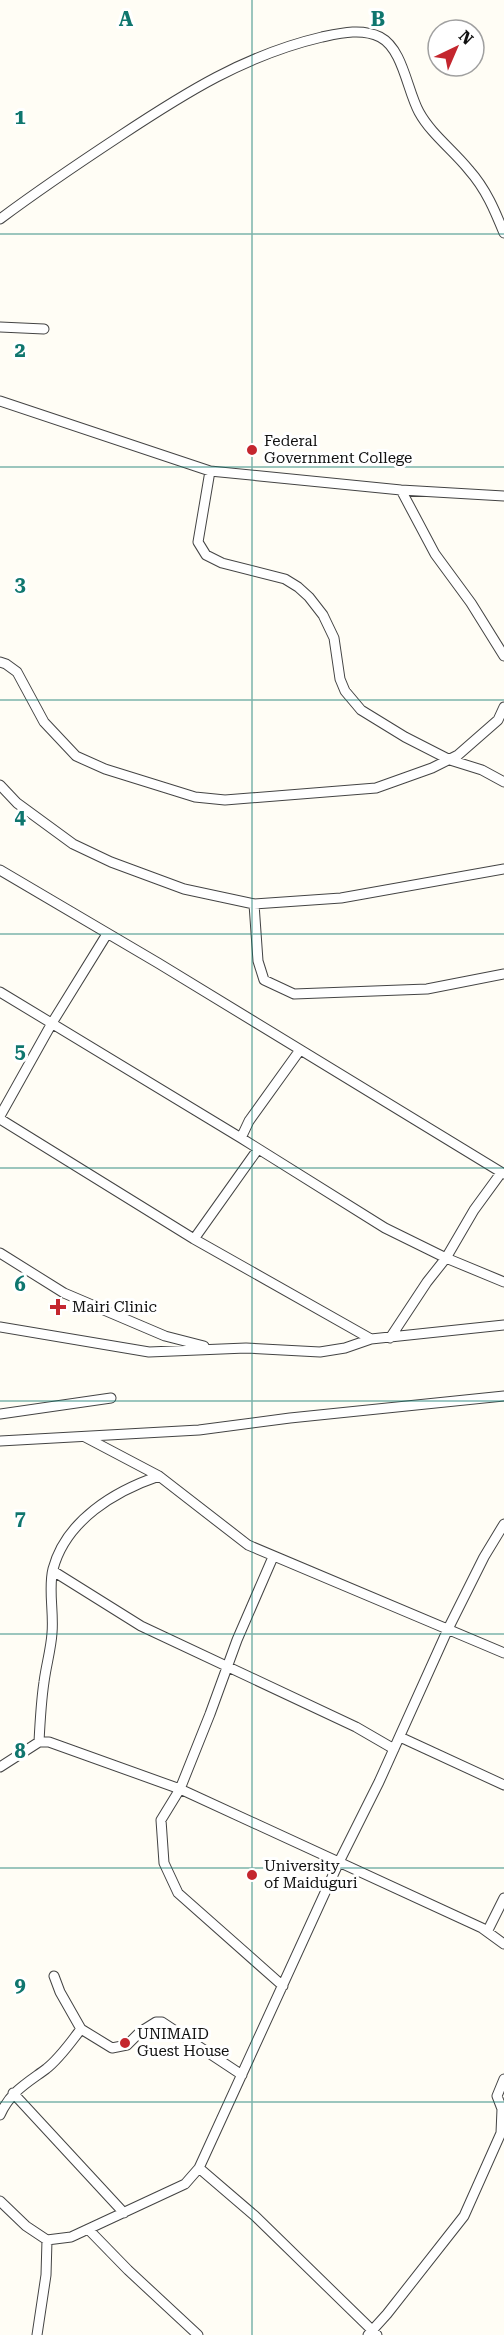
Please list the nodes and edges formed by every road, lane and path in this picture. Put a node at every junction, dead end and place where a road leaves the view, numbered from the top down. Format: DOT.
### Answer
graph roads {
  1 [pos="0,219"];
  2 [pos="504,233"];
  3 [pos="0,327"];
  4 [pos="45,329"];
  5 [pos="0,401"];
  6 [pos="210,471"];
  7 [pos="401,490"];
  8 [pos="504,496"];
  9 [pos="504,656"];
  10 [pos="0,662"];
  11 [pos="504,707"];
  12 [pos="501,719"];
  13 [pos="450,760"];
  14 [pos="504,782"];
  15 [pos="0,785"];
  16 [pos="504,869"];
  17 [pos="0,870"];
  18 [pos="254,904"];
  19 [pos="107,934"];
  20 [pos="504,974"];
  21 [pos="0,992"];
  22 [pos="52,1023"];
  23 [pos="300,1050"];
  24 [pos="0,1118"];
  25 [pos="242,1138"];
  26 [pos="258,1149"];
  27 [pos="503,1174"];
  28 [pos="194,1239"];
  29 [pos="0,1253"];
  30 [pos="446,1258"];
  31 [pos="504,1282"];
  32 [pos="504,1325"];
  33 [pos="0,1327"];
  34 [pos="390,1338"];
  35 [pos="370,1339"];
  36 [pos="215,1349"];
  37 [pos="504,1396"];
  38 [pos="111,1398"];
  39 [pos="0,1414"];
  40 [pos="84,1437"];
  41 [pos="0,1441"];
  42 [pos="159,1476"];
  43 [pos="504,1525"];
  44 [pos="273,1557"];
  45 [pos="52,1571"];
  46 [pos="448,1629"];
  47 [pos="504,1653"];
  48 [pos="226,1668"];
  49 [pos="400,1737"];
  50 [pos="39,1742"];
  51 [pos="394,1749"];
  52 [pos="0,1767"];
  53 [pos="504,1785"];
  54 [pos="180,1789"];
  55 [pos="339,1862"];
  56 [pos="504,1898"];
  57 [pos="488,1930"];
  58 [pos="504,1944"];
  59 [pos="54,1976"];
  60 [pos="283,1986"];
  61 [pos="81,2029"];
  62 [pos="242,2075"];
  63 [pos="504,2079"];
  64 [pos="13,2093"];
  65 [pos="0,2115"];
  66 [pos="199,2168"];
  67 [pos="0,2201"];
  68 [pos="124,2213"];
  69 [pos="89,2230"];
  70 [pos="46,2240"];
  71 [pos="372,2333"];
  72 [pos="38,2335"];
  73 [pos="198,2335"];
  1 -- 2 [label="street"];
  3 -- 4 [label="street"];
  5 -- 6 [label="street"];
  6 -- 7 [label="street"];
  6 -- 13 [label="street"];
  7 -- 8 [label="street"];
  7 -- 9 [label="street"];
  10 -- 13 [label="street"];
  11 -- 12 [label="street"];
  12 -- 13 [label="street"];
  13 -- 14 [label="street"];
  15 -- 18 [label="street"];
  16 -- 18 [label="street"];
  17 -- 19 [label="street"];
  18 -- 20 [label="street"];
  19 -- 22 [label="street"];
  19 -- 23 [label="street"];
  21 -- 22 [label="street"];
  22 -- 24 [label="street"];
  22 -- 25 [label="street"];
  23 -- 25 [label="street"];
  23 -- 27 [label="street"];
  24 -- 28 [label="street"];
  25 -- 26 [label="street"];
  26 -- 28 [label="street"];
  26 -- 30 [label="street"];
  27 -- 30 [label="street"];
  28 -- 35 [label="street"];
  29 -- 36 [label="street"];
  30 -- 31 [label="street"];
  30 -- 34 [label="street"];
  32 -- 34 [label="street"];
  33 -- 36 [label="street"];
  34 -- 35 [label="street"];
  35 -- 36 [label="street"];
  37 -- 40 [label="street"];
  38 -- 39 [label="street"];
  40 -- 41 [label="street"];
  40 -- 42 [label="street"];
  42 -- 44 [label="street"];
  42 -- 45 [label="street"];
  43 -- 46 [label="street"];
  44 -- 46 [label="street"];
  44 -- 48 [label="street"];
  45 -- 48 [label="street"];
  45 -- 50 [label="street"];
  46 -- 47 [label="street"];
  46 -- 49 [label="street"];
  48 -- 51 [label="street"];
  48 -- 54 [label="street"];
  49 -- 51 [label="street"];
  49 -- 53 [label="street"];
  50 -- 52 [label="street"];
  50 -- 54 [label="street"];
  51 -- 55 [label="street"];
  54 -- 55 [label="street"];
  54 -- 60 [label="street"];
  55 -- 57 [label="street"];
  55 -- 60 [label="street"];
  56 -- 57 [label="street"];
  57 -- 58 [label="street"];
  59 -- 61 [label="street"];
  60 -- 62 [label="street"];
  61 -- 62 [label="street"];
  61 -- 64 [label="street"];
  62 -- 66 [label="street"];
  63 -- 71 [label="street"];
  64 -- 65 [label="street"];
  64 -- 68 [label="street"];
  66 -- 68 [label="street"];
  66 -- 71 [label="street"];
  67 -- 70 [label="street"];
  68 -- 69 [label="street"];
  69 -- 70 [label="street"];
  69 -- 73 [label="street"];
  70 -- 72 [label="street"];
}
